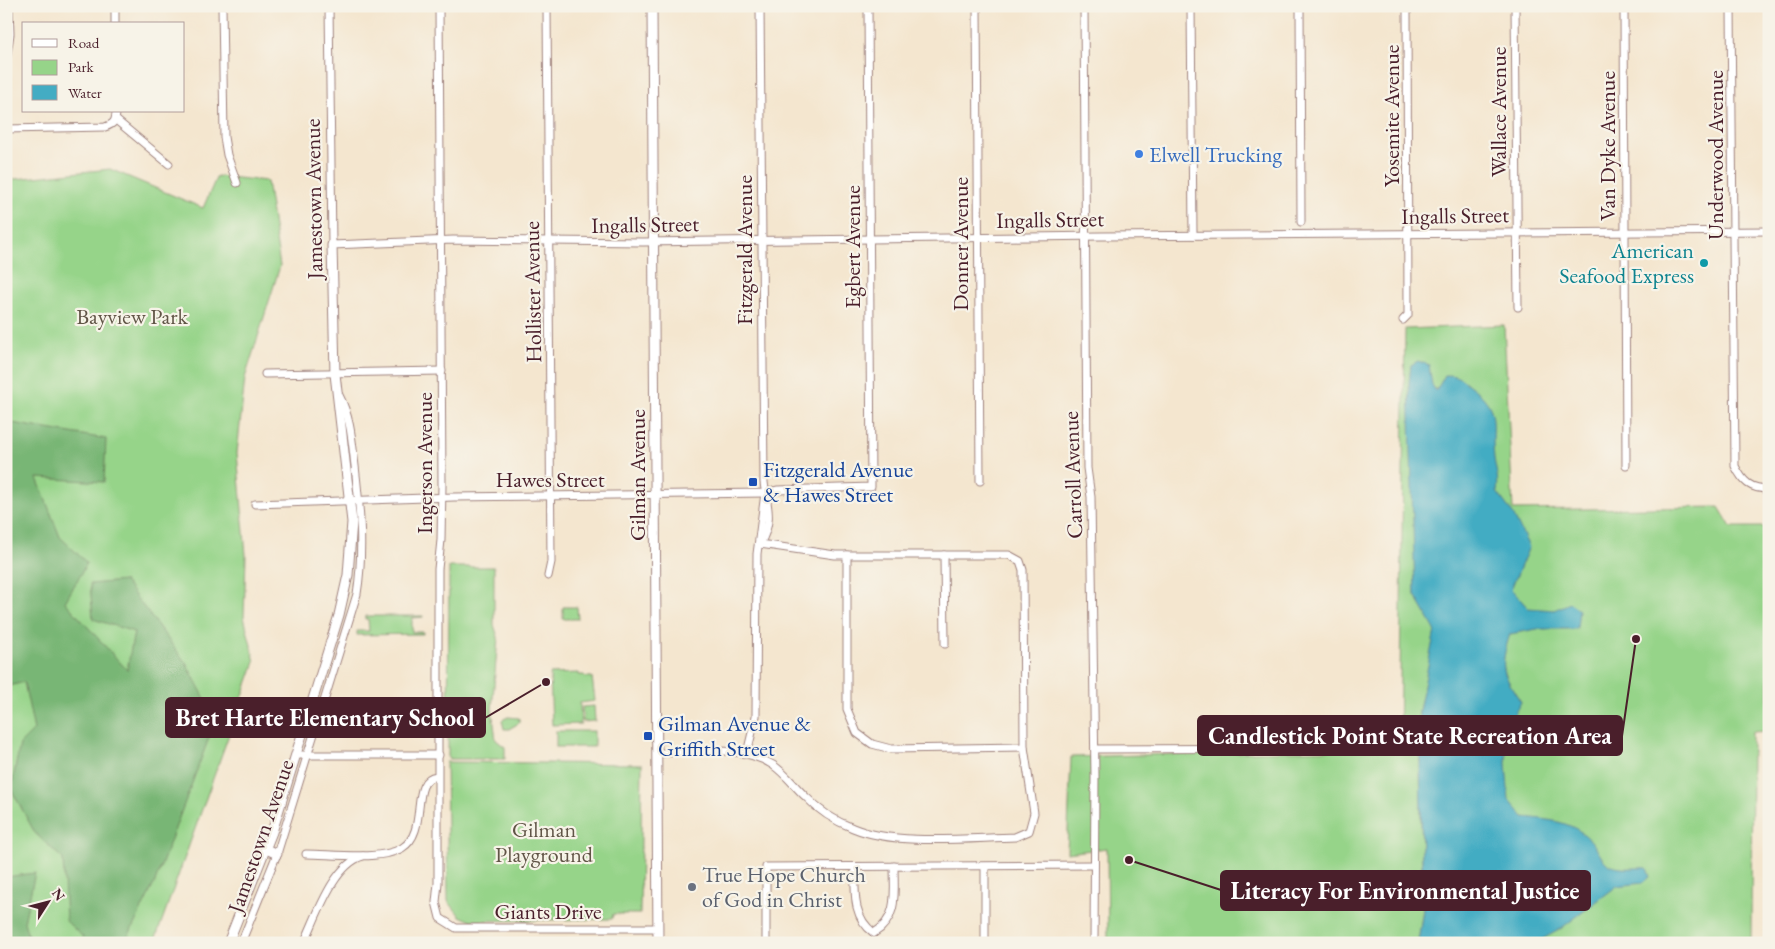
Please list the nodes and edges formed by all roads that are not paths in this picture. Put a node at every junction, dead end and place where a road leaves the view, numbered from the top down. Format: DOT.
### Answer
graph roads {
  1 [pos="9,6"];
  2 [pos="115,6"];
  3 [pos="222,6"];
  4 [pos="329,6"];
  5 [pos="439,6"];
  6 [pos="547,6"];
  7 [pos="652,6"];
  8 [pos="760,6"];
  9 [pos="868,6"];
  10 [pos="977,6"];
  11 [pos="1084,6"];
  12 [pos="1191,6"];
  13 [pos="1300,6"];
  14 [pos="1408,6"];
  15 [pos="1515,6"];
  16 [pos="1624,6"];
  17 [pos="1731,6"];
  18 [pos="115,22"];
  19 [pos="8,34"];
  20 [pos="6,61"];
  21 [pos="116,112"];
  22 [pos="116,120"];
  23 [pos="6,129"];
  24 [pos="169,164"];
  25 [pos="237,183"];
  26 [pos="1301,222"];
  27 [pos="1733,230"];
  28 [pos="1625,231"];
  29 [pos="1769,231"];
  30 [pos="1517,232"];
  31 [pos="1409,233"];
  32 [pos="1193,235"];
  33 [pos="1085,236"];
  34 [pos="869,238"];
  35 [pos="977,238"];
  36 [pos="761,240"];
  37 [pos="440,241"];
  38 [pos="654,242"];
  39 [pos="549,243"];
  40 [pos="332,245"];
  41 [pos="1518,307"];
  42 [pos="1406,318"];
  43 [pos="442,371"];
  44 [pos="335,372"];
  45 [pos="265,374"];
  46 [pos="1626,465"];
  47 [pos="980,481"];
  48 [pos="871,487"];
  49 [pos="1769,489"];
  50 [pos="765,493"];
  51 [pos="656,496"];
  52 [pos="442,497"];
  53 [pos="551,497"];
  54 [pos="354,500"];
  55 [pos="255,504"];
  56 [pos="760,544"];
  57 [pos="847,555"];
  58 [pos="944,555"];
  59 [pos="548,576"];
  60 [pos="945,644"];
  61 [pos="1024,747"];
  62 [pos="1326,748"];
  63 [pos="1095,749"];
  64 [pos="658,753"];
  65 [pos="747,753"];
  66 [pos="296,755"];
  67 [pos="439,755"];
  68 [pos="308,756"];
  69 [pos="437,776"];
  70 [pos="266,848"];
  71 [pos="277,854"];
  72 [pos="306,854"];
  73 [pos="370,854"];
  74 [pos="1094,865"];
  75 [pos="894,866"];
  76 [pos="984,867"];
  77 [pos="855,868"];
  78 [pos="440,918"];
  79 [pos="658,928"];
  80 [pos="874,933"];
  81 [pos="228,943"];
  82 [pos="241,943"];
  83 [pos="304,943"];
  84 [pos="658,943"];
  85 [pos="766,943"];
  86 [pos="874,943"];
  87 [pos="985,943"];
  88 [pos="1094,943"];
  1 -- 19 [label="street"];
  2 -- 18 [label="street"];
  3 -- 25 [label="street"];
  4 -- 40 [label="street, Jamestown Avenue"];
  5 -- 37 [label="street, Ingerson Avenue"];
  6 -- 39 [label="street, Hollister Avenue"];
  7 -- 38 [label="street, Gilman Avenue"];
  8 -- 36 [label="street, Fitzgerald Avenue"];
  9 -- 34 [label="street, Egbert Avenue"];
  10 -- 35 [label="street, Donner Avenue"];
  11 -- 33 [label="street, Carroll Avenue"];
  12 -- 32 [label="street"];
  13 -- 26 [label="street"];
  14 -- 31 [label="street, Yosemite Avenue"];
  15 -- 30 [label="street, Wallace Avenue"];
  16 -- 28 [label="street, Van Dyke Avenue"];
  17 -- 27 [label="street, Underwood Avenue"];
  19 -- 20 [label="street"];
  21 -- 22 [label="street"];
  22 -- 23 [label="street"];
  22 -- 24 [label="street"];
  27 -- 28 [label="street, Ingalls Street"];
  27 -- 29 [label="street, Ingalls Street"];
  27 -- 49 [label="street, Underwood Avenue"];
  28 -- 30 [label="street, Ingalls Street"];
  28 -- 46 [label="street, Van Dyke Avenue"];
  30 -- 31 [label="street, Ingalls Street"];
  30 -- 41 [label="street, Wallace Avenue"];
  31 -- 32 [label="street, Ingalls Street"];
  31 -- 42 [label="street, Yosemite Avenue"];
  32 -- 33 [label="street, Ingalls Street"];
  33 -- 35 [label="street, Ingalls Street"];
  33 -- 63 [label="street, Carroll Avenue"];
  34 -- 35 [label="street, Ingalls Street"];
  34 -- 36 [label="street, Ingalls Street"];
  34 -- 48 [label="street, Egbert Avenue"];
  35 -- 47 [label="street, Donner Avenue"];
  36 -- 38 [label="street, Ingalls Street"];
  36 -- 50 [label="street, Fitzgerald Avenue"];
  37 -- 39 [label="street, Ingalls Street"];
  37 -- 40 [label="street, Ingalls Street"];
  37 -- 43 [label="street, Ingerson Avenue"];
  38 -- 39 [label="street, Ingalls Street"];
  38 -- 51 [label="street, Gilman Avenue"];
  39 -- 53 [label="street, Hollister Avenue"];
  40 -- 44 [label="street, Jamestown Avenue"];
  43 -- 44 [label="street"];
  43 -- 52 [label="street, Ingerson Avenue"];
  44 -- 45 [label="street"];
  44 -- 54 [label="street, Jamestown Avenue"];
  48 -- 50 [label="street, Hawes Street"];
  50 -- 51 [label="street, Hawes Street"];
  50 -- 56 [label="street, Fitzgerald Avenue"];
  51 -- 53 [label="street, Hawes Street"];
  51 -- 64 [label="street, Gilman Avenue"];
  52 -- 53 [label="street, Hawes Street"];
  52 -- 54 [label="street, Hawes Street"];
  52 -- 67 [label="street, Ingerson Avenue"];
  53 -- 59 [label="street, Hollister Avenue"];
  54 -- 55 [label="street, Hawes Street"];
  54 -- 66 [label="street, Jamestown Avenue"];
  54 -- 68 [label="street, Jamestown Avenue"];
  56 -- 57 [label="street"];
  56 -- 65 [label="street, Fitzgerald Avenue"];
  57 -- 58 [label="street"];
  57 -- 61 [label="street"];
  58 -- 60 [label="street"];
  58 -- 61 [label="street"];
  61 -- 65 [label="street"];
  62 -- 63 [label="street"];
  63 -- 74 [label="street, Carroll Avenue"];
  64 -- 65 [label="street"];
  64 -- 79 [label="street, Gilman Avenue"];
  66 -- 68 [label="street"];
  66 -- 70 [label="street, Jamestown Avenue"];
  67 -- 68 [label="street"];
  67 -- 69 [label="street, Ingerson Avenue"];
  68 -- 71 [label="street, Jamestown Avenue"];
  69 -- 73 [label="street"];
  69 -- 78 [label="street, Ingerson Avenue"];
  70 -- 71 [label="street"];
  70 -- 81 [label="street, Jamestown Avenue"];
  71 -- 82 [label="street, Jamestown Avenue"];
  72 -- 73 [label="street"];
  73 -- 83 [label="street"];
  74 -- 76 [label="street"];
  74 -- 88 [label="street, Carroll Avenue"];
  75 -- 76 [label="street"];
  75 -- 77 [label="street"];
  75 -- 80 [label="street"];
  76 -- 87 [label="street"];
  77 -- 80 [label="street"];
  77 -- 85 [label="street"];
  78 -- 79 [label="street, Giants Drive"];
  79 -- 84 [label="street, Gilman Avenue"];
  80 -- 86 [label="street"];
}
